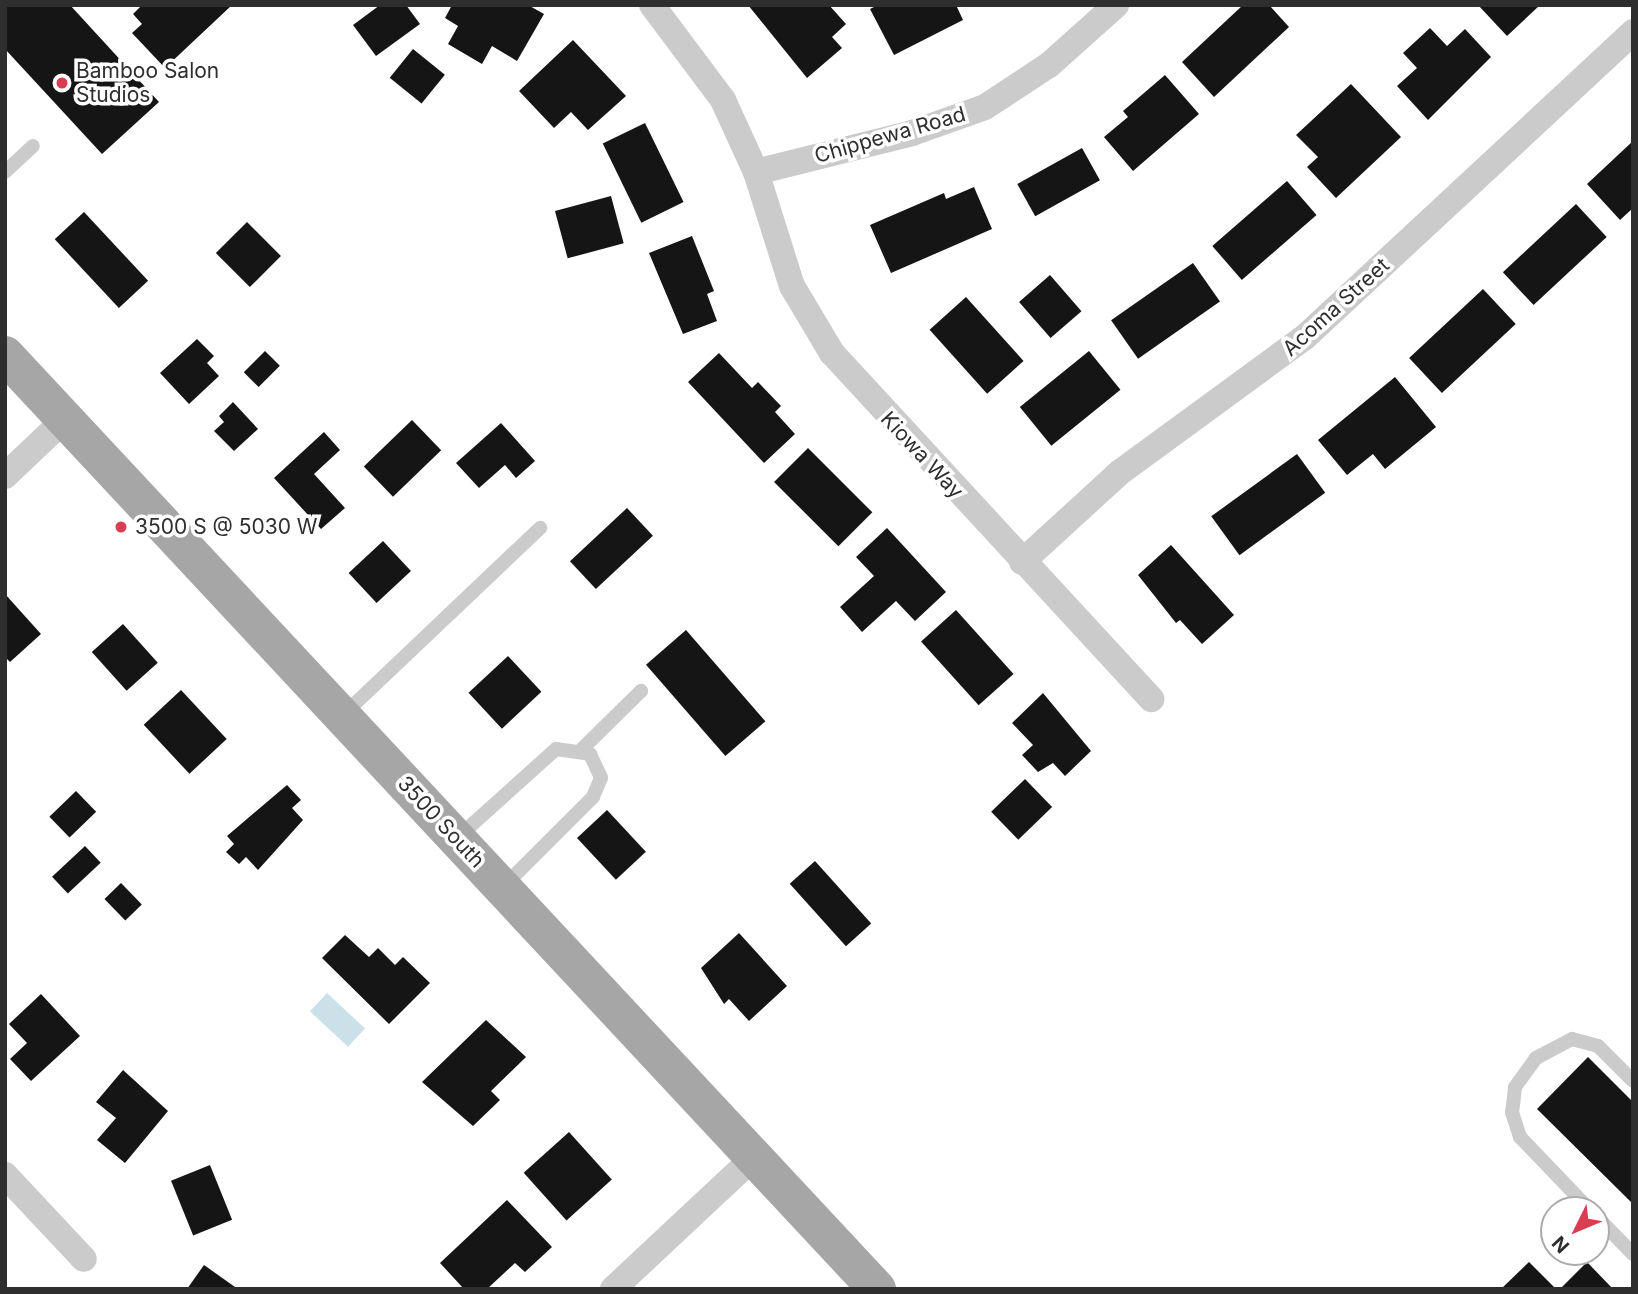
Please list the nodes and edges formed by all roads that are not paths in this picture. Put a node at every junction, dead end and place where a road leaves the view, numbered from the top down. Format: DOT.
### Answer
graph roads {
  1 [pos="652,5"];
  2 [pos="1116,5"];
  3 [pos="1633,32"];
  4 [pos="33,146"];
  5 [pos="5,172"];
  6 [pos="756,172"];
  7 [pos="5,355"];
  8 [pos="65,419"];
  9 [pos="5,476"];
  10 [pos="540,528"];
  11 [pos="1022,562"];
  12 [pos="641,691"];
  13 [pos="1151,699"];
  14 [pos="342,716"];
  15 [pos="582,749"];
  16 [pos="456,838"];
  17 [pos="502,888"];
  18 [pos="1633,1081"];
  19 [pos="754,1157"];
  20 [pos="5,1175"];
  21 [pos="1577,1196"];
  22 [pos="1610,1230"];
  23 [pos="1633,1254"];
  24 [pos="84,1259"];
  25 [pos="613,1289"];
  26 [pos="877,1289"];
  1 -- 6 [label="street, Kiowa Way"];
  2 -- 6 [label="street, Chippewa Road"];
  3 -- 11 [label="street, Acoma Street"];
  4 -- 5 [label="lane"];
  6 -- 11 [label="street, Kiowa Way"];
  7 -- 8 [label="main road, 3500 South"];
  8 -- 9 [label="street"];
  8 -- 14 [label="main road, 3500 South"];
  10 -- 14 [label="lane"];
  11 -- 13 [label="street, Kiowa Way"];
  12 -- 15 [label="lane"];
  14 -- 16 [label="main road, 3500 South"];
  15 -- 16 [label="lane"];
  15 -- 17 [label="lane"];
  16 -- 17 [label="main road, 3500 South"];
  17 -- 19 [label="main road, 3500 South"];
  18 -- 21 [label="lane"];
  19 -- 25 [label="street"];
  19 -- 26 [label="main road, 3500 South"];
  20 -- 24 [label="street"];
  22 -- 23 [label="lane"];
}
